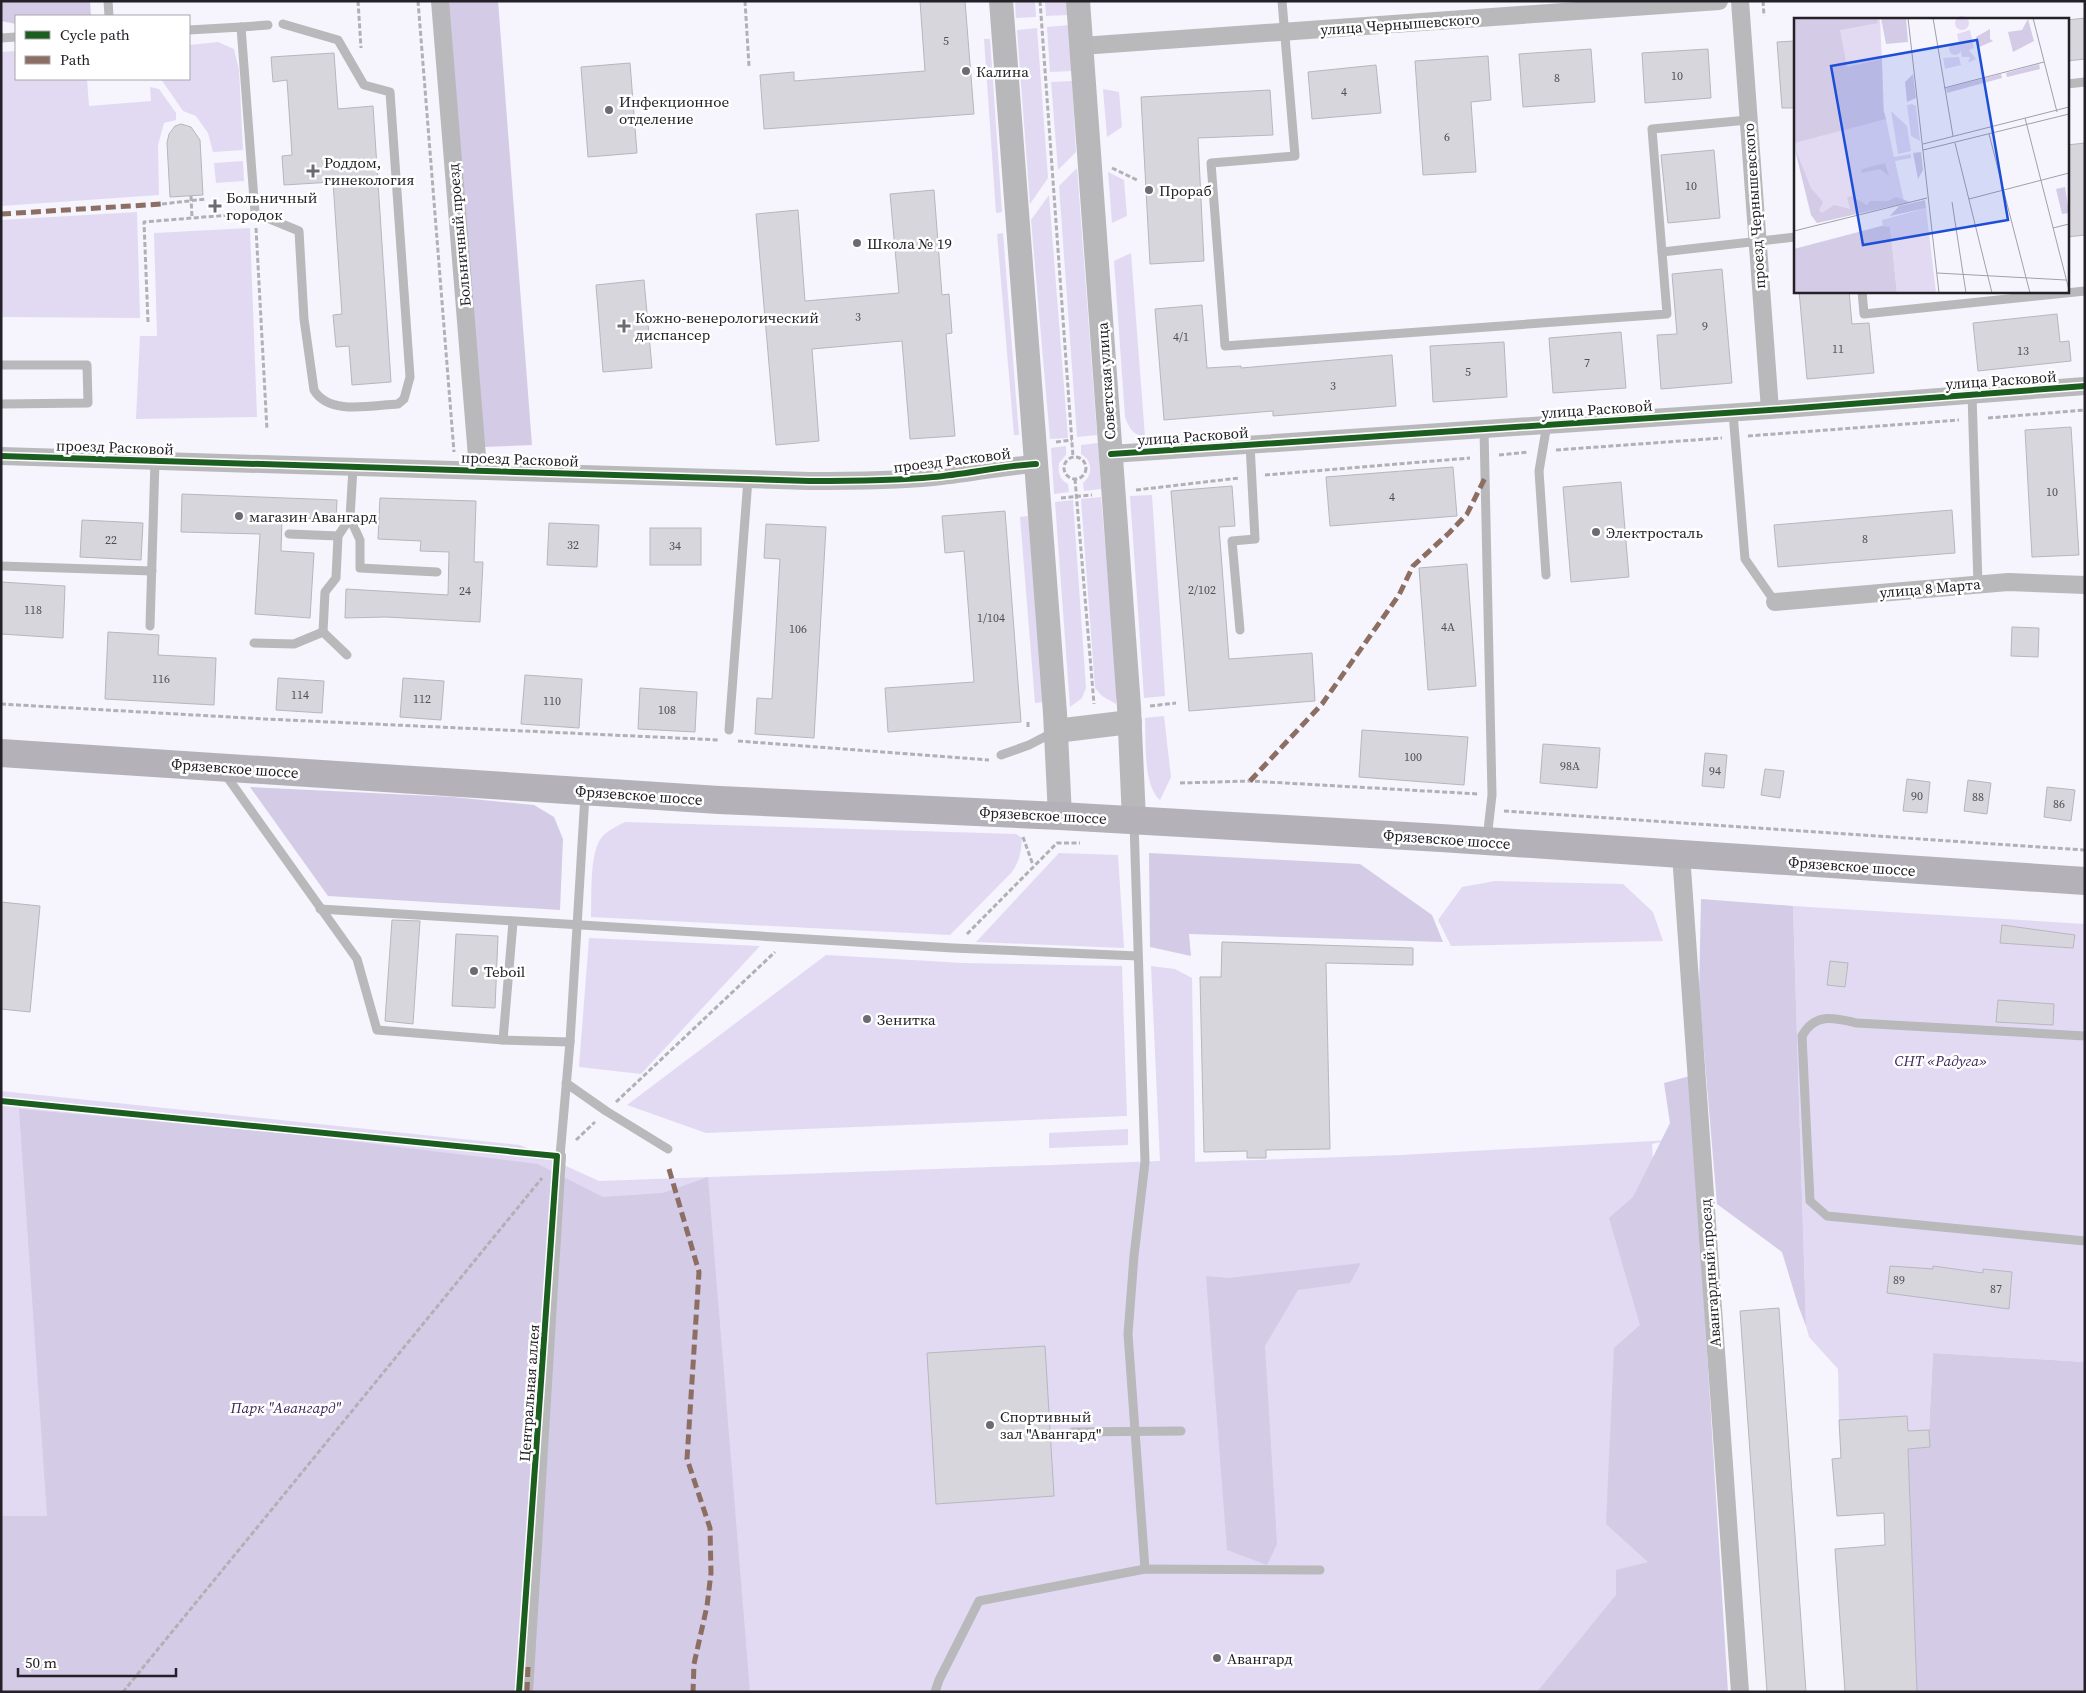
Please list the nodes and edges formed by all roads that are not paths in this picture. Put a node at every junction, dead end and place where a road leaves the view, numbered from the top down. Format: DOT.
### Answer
graph roads {
  1 [pos="108,1"];
  2 [pos="440,1"];
  3 [pos="1001,1"];
  4 [pos="1078,1"];
  5 [pos="1282,1"];
  6 [pos="1719,1"];
  7 [pos="1740,1"];
  8 [pos="109,15"];
  9 [pos="283,24"];
  10 [pos="268,25"];
  11 [pos="242,27"];
  12 [pos="190,30"];
  13 [pos="1284,33"];
  14 [pos="15,37"];
  15 [pos="1,38"];
  16 [pos="1081,46"];
  17 [pos="2085,82"];
  18 [pos="2068,84"];
  19 [pos="1748,120"];
  20 [pos="1794,237"];
  21 [pos="1756,242"];
  22 [pos="1662,252"];
  23 [pos="2085,291"];
  24 [pos="1862,292"];
  25 [pos="1,365"];
  26 [pos="2085,386"];
  27 [pos="1972,395"];
  28 [pos="1,404"];
  29 [pos="1770,410"];
  30 [pos="1733,413"];
  31 [pos="1547,424"];
  32 [pos="1484,430"];
  33 [pos="1250,444"];
  34 [pos="1111,454"];
  35 [pos="1,456"];
  36 [pos="155,461"];
  37 [pos="1036,464"];
  38 [pos="353,468"];
  39 [pos="478,469"];
  40 [pos="748,480"];
  41 [pos="350,518"];
  42 [pos="289,534"];
  43 [pos="338,536"];
  44 [pos="1,566"];
  45 [pos="152,571"];
  46 [pos="437,572"];
  47 [pos="1546,575"];
  48 [pos="1978,584"];
  49 [pos="2085,585"];
  50 [pos="1776,602"];
  51 [pos="150,626"];
  52 [pos="1240,630"];
  53 [pos="322,632"];
  54 [pos="254,643"];
  55 [pos="348,654"];
  56 [pos="1130,722"];
  57 [pos="729,730"];
  58 [pos="1056,731"];
  59 [pos="1,753"];
  60 [pos="1002,755"];
  61 [pos="220,767"];
  62 [pos="585,792"];
  63 [pos="1060,816"];
  64 [pos="1134,820"];
  65 [pos="1487,841"];
  66 [pos="1681,854"];
  67 [pos="2085,881"];
  68 [pos="320,909"];
  69 [pos="513,922"];
  70 [pos="576,925"];
  71 [pos="1138,956"];
  72 [pos="2085,1036"];
  73 [pos="503,1040"];
  74 [pos="570,1042"];
  75 [pos="566,1082"];
  76 [pos="668,1150"];
  77 [pos="560,1156"];
  78 [pos="2085,1241"];
  79 [pos="1181,1431"];
  80 [pos="1073,1432"];
  81 [pos="1135,1432"];
  82 [pos="1145,1569"];
  83 [pos="1320,1570"];
  84 [pos="527,1692"];
  85 [pos="935,1692"];
  86 [pos="1740,1692"];
  1 -- 8 [label="lane"];
  2 -- 39 [label="street, Больничный проезд"];
  3 -- 37 [label="main road"];
  4 -- 16 [label="main road, Советская улица"];
  5 -- 13 [label="lane"];
  6 -- 13 [label="street, улица Чернышевского"];
  7 -- 19 [label="street, проезд Чернышевского"];
  9 -- 11 [label="lane"];
  10 -- 11 [label="lane"];
  11 -- 12 [label="lane"];
  13 -- 16 [label="street, улица Чернышевского"];
  13 -- 22 [label="lane"];
  14 -- 15 [label="lane"];
  16 -- 34 [label="main road, Советская улица"];
  17 -- 18 [label="lane"];
  19 -- 21 [label="street, проезд Чернышевского"];
  19 -- 22 [label="lane"];
  20 -- 21 [label="lane"];
  21 -- 22 [label="lane"];
  21 -- 29 [label="street, проезд Чернышевского"];
  23 -- 24 [label="lane"];
  25 -- 28 [label="lane"];
  26 -- 27 [label="street, улица Расковой"];
  27 -- 29 [label="street, улица Расковой"];
  27 -- 48 [label="lane"];
  29 -- 30 [label="street, улица Расковой"];
  30 -- 31 [label="street, улица Расковой"];
  30 -- 50 [label="lane"];
  31 -- 32 [label="street, улица Расковой"];
  31 -- 47 [label="lane"];
  32 -- 33 [label="street, улица Расковой"];
  32 -- 65 [label="lane"];
  33 -- 34 [label="street, улица Расковой"];
  33 -- 52 [label="lane"];
  34 -- 56 [label="main road, Советская улица"];
  35 -- 36 [label="street, проезд Расковой"];
  36 -- 38 [label="street, проезд Расковой"];
  36 -- 45 [label="lane"];
  37 -- 40 [label="street, проезд Расковой"];
  37 -- 58 [label="main road"];
  38 -- 39 [label="street, проезд Расковой"];
  38 -- 41 [label="lane"];
  39 -- 40 [label="street, проезд Расковой"];
  40 -- 57 [label="lane"];
  41 -- 43 [label="lane"];
  41 -- 46 [label="lane"];
  42 -- 43 [label="lane"];
  43 -- 53 [label="lane"];
  44 -- 45 [label="lane"];
  45 -- 51 [label="lane"];
  48 -- 49 [label="street, улица 8 Марта"];
  48 -- 50 [label="street, улица 8 Марта"];
  53 -- 54 [label="lane"];
  53 -- 55 [label="lane"];
  56 -- 58 [label="main road"];
  56 -- 64 [label="main road, Советская улица"];
  58 -- 60 [label="lane"];
  58 -- 63 [label="main road"];
  59 -- 61 [label="highway, Фрязевское шоссе"];
  61 -- 62 [label="highway, Фрязевское шоссе"];
  61 -- 68 [label="lane"];
  62 -- 63 [label="highway, Фрязевское шоссе"];
  62 -- 70 [label="lane"];
  63 -- 64 [label="highway, Фрязевское шоссе"];
  64 -- 65 [label="highway, Фрязевское шоссе"];
  64 -- 71 [label="lane"];
  65 -- 66 [label="highway, Фрязевское шоссе"];
  66 -- 67 [label="highway, Фрязевское шоссе"];
  66 -- 86 [label="street, Авангардный проезд"];
  68 -- 69 [label="lane"];
  68 -- 73 [label="lane"];
  69 -- 70 [label="lane"];
  69 -- 73 [label="lane"];
  70 -- 71 [label="lane"];
  70 -- 74 [label="lane"];
  71 -- 81 [label="lane"];
  72 -- 78 [label="lane"];
  73 -- 74 [label="lane"];
  74 -- 75 [label="lane"];
  75 -- 76 [label="lane"];
  75 -- 77 [label="lane"];
  77 -- 84 [label="street, Центральная аллея"];
  79 -- 81 [label="lane"];
  80 -- 81 [label="lane"];
  81 -- 82 [label="lane"];
  82 -- 83 [label="lane"];
  82 -- 85 [label="lane"];
}
